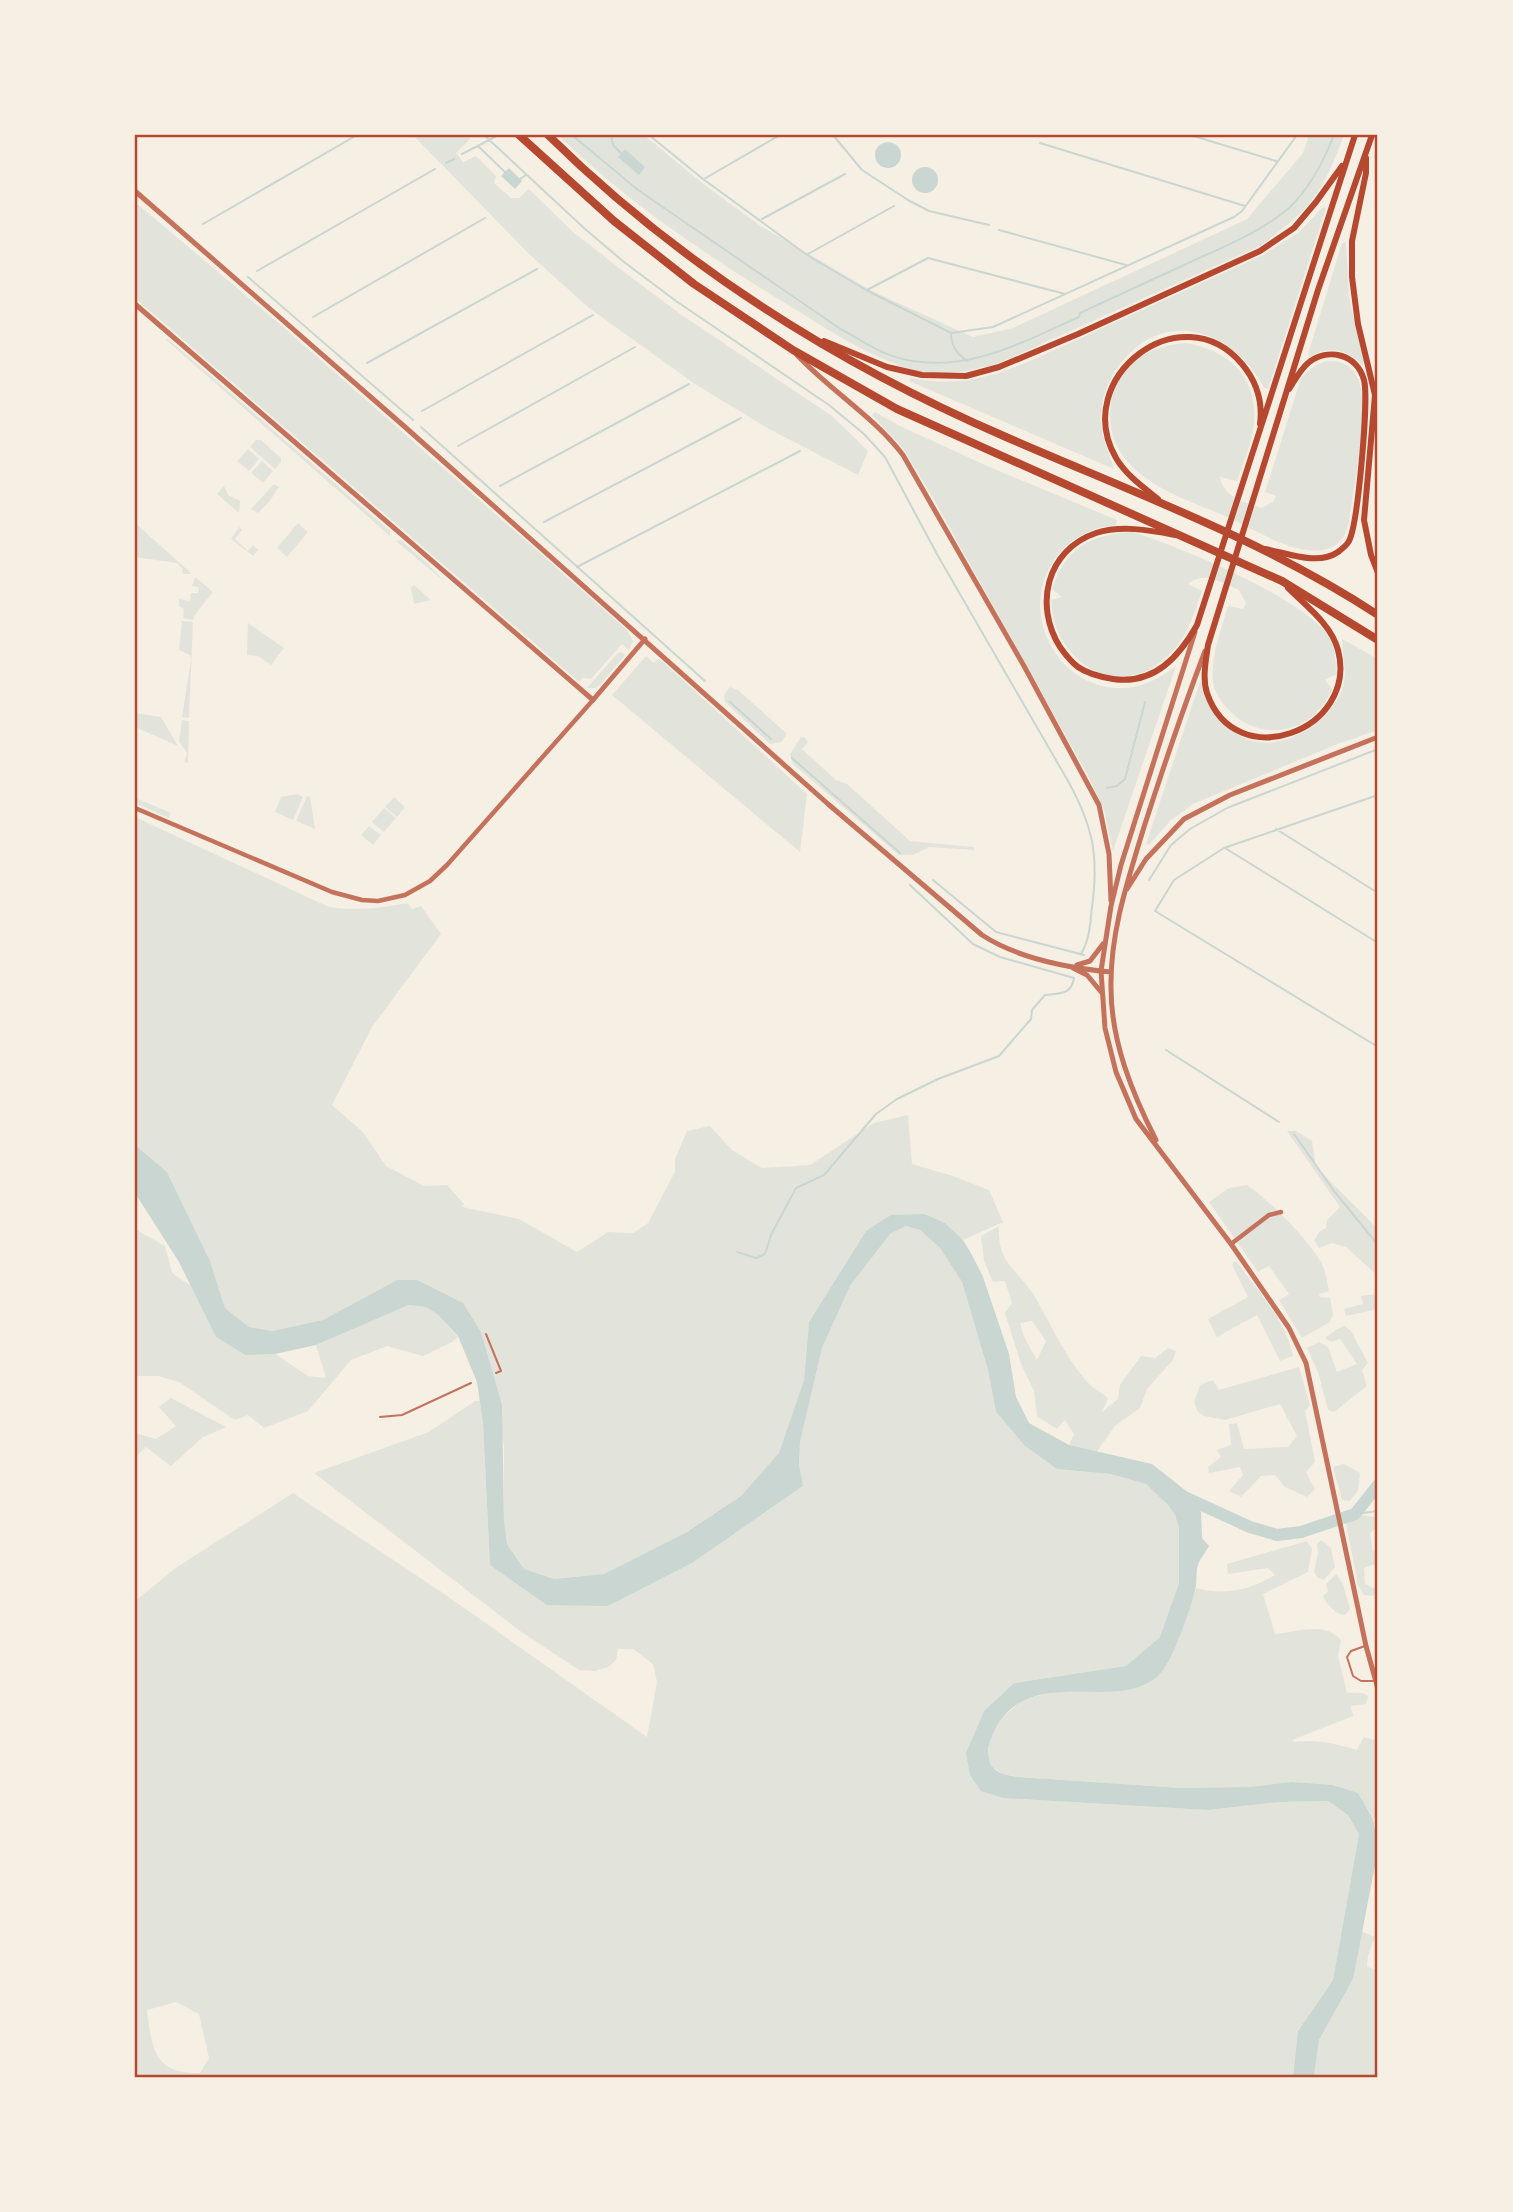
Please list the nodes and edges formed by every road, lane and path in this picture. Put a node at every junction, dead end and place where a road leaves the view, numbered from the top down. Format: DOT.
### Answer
graph roads {
  1 [pos="519,135"];
  2 [pos="548,135"];
  3 [pos="1355,135"];
  4 [pos="1372,135"];
  5 [pos="1366,154"];
  6 [pos="1347,158"];
  7 [pos="135,191"];
  8 [pos="135,304"];
  9 [pos="807,335"];
  10 [pos="793,350"];
  11 [pos="1284,397"];
  12 [pos="1256,444"];
  13 [pos="1162,503"];
  14 [pos="1180,536"];
  15 [pos="1263,548"];
  16 [pos="1378,573"];
  17 [pos="1282,581"];
  18 [pos="1378,615"];
  19 [pos="1197,625"];
  20 [pos="645,639"];
  21 [pos="1378,640"];
  22 [pos="1208,645"];
  23 [pos="593,700"];
  24 [pos="1378,737"];
  25 [pos="135,808"];
  26 [pos="1123,894"];
  27 [pos="1111,906"];
  28 [pos="1105,941"];
  29 [pos="1069,965"];
  30 [pos="1101,971"];
  31 [pos="1111,972"];
  32 [pos="1102,993"];
  33 [pos="1159,1147"];
  34 [pos="1280,1212"];
  35 [pos="1231,1244"];
  36 [pos="486,1334"];
  37 [pos="496,1373"];
  38 [pos="471,1383"];
  39 [pos="380,1417"];
  40 [pos="1366,1646"];
  41 [pos="1376,1681"];
  42 [pos="1378,1689"];
  1 -- 10 [label="highway"];
  2 -- 9 [label="highway"];
  3 -- 6 [label="main road"];
  4 -- 5 [label="main road"];
  5 -- 11 [label="main road"];
  5 -- 16 [label="main road"];
  6 -- 9 [label="main road"];
  6 -- 12 [label="main road"];
  7 -- 20 [label="street"];
  8 -- 23 [label="street"];
  9 -- 13 [label="highway"];
  10 -- 14 [label="highway"];
  10 -- 27 [label="street"];
  11 -- 15 [label="main road"];
  11 -- 22 [label="main road"];
  12 -- 13 [label="main road"];
  12 -- 19 [label="main road"];
  13 -- 15 [label="highway"];
  14 -- 17 [label="highway"];
  14 -- 19 [label="main road"];
  15 -- 18 [label="highway"];
  17 -- 21 [label="highway"];
  17 -- 22 [label="main road"];
  19 -- 27 [label="street"];
  20 -- 23 [label="street"];
  20 -- 29 [label="street"];
  22 -- 26 [label="street"];
  23 -- 25 [label="street"];
  24 -- 26 [label="street"];
  26 -- 31 [label="street"];
  27 -- 28 [label="street"];
  28 -- 29 [label="street"];
  28 -- 30 [label="street"];
  29 -- 30 [label="street"];
  29 -- 32 [label="street"];
  30 -- 31 [label="street"];
  30 -- 32 [label="street"];
  31 -- 33 [label="street"];
  32 -- 33 [label="street"];
  33 -- 35 [label="street"];
  34 -- 35 [label="street"];
  35 -- 40 [label="street"];
  36 -- 37 [label="lane"];
  38 -- 39 [label="lane"];
  40 -- 41 [label="street"];
  40 -- 41 [label="lane"];
  41 -- 42 [label="street"];
}
